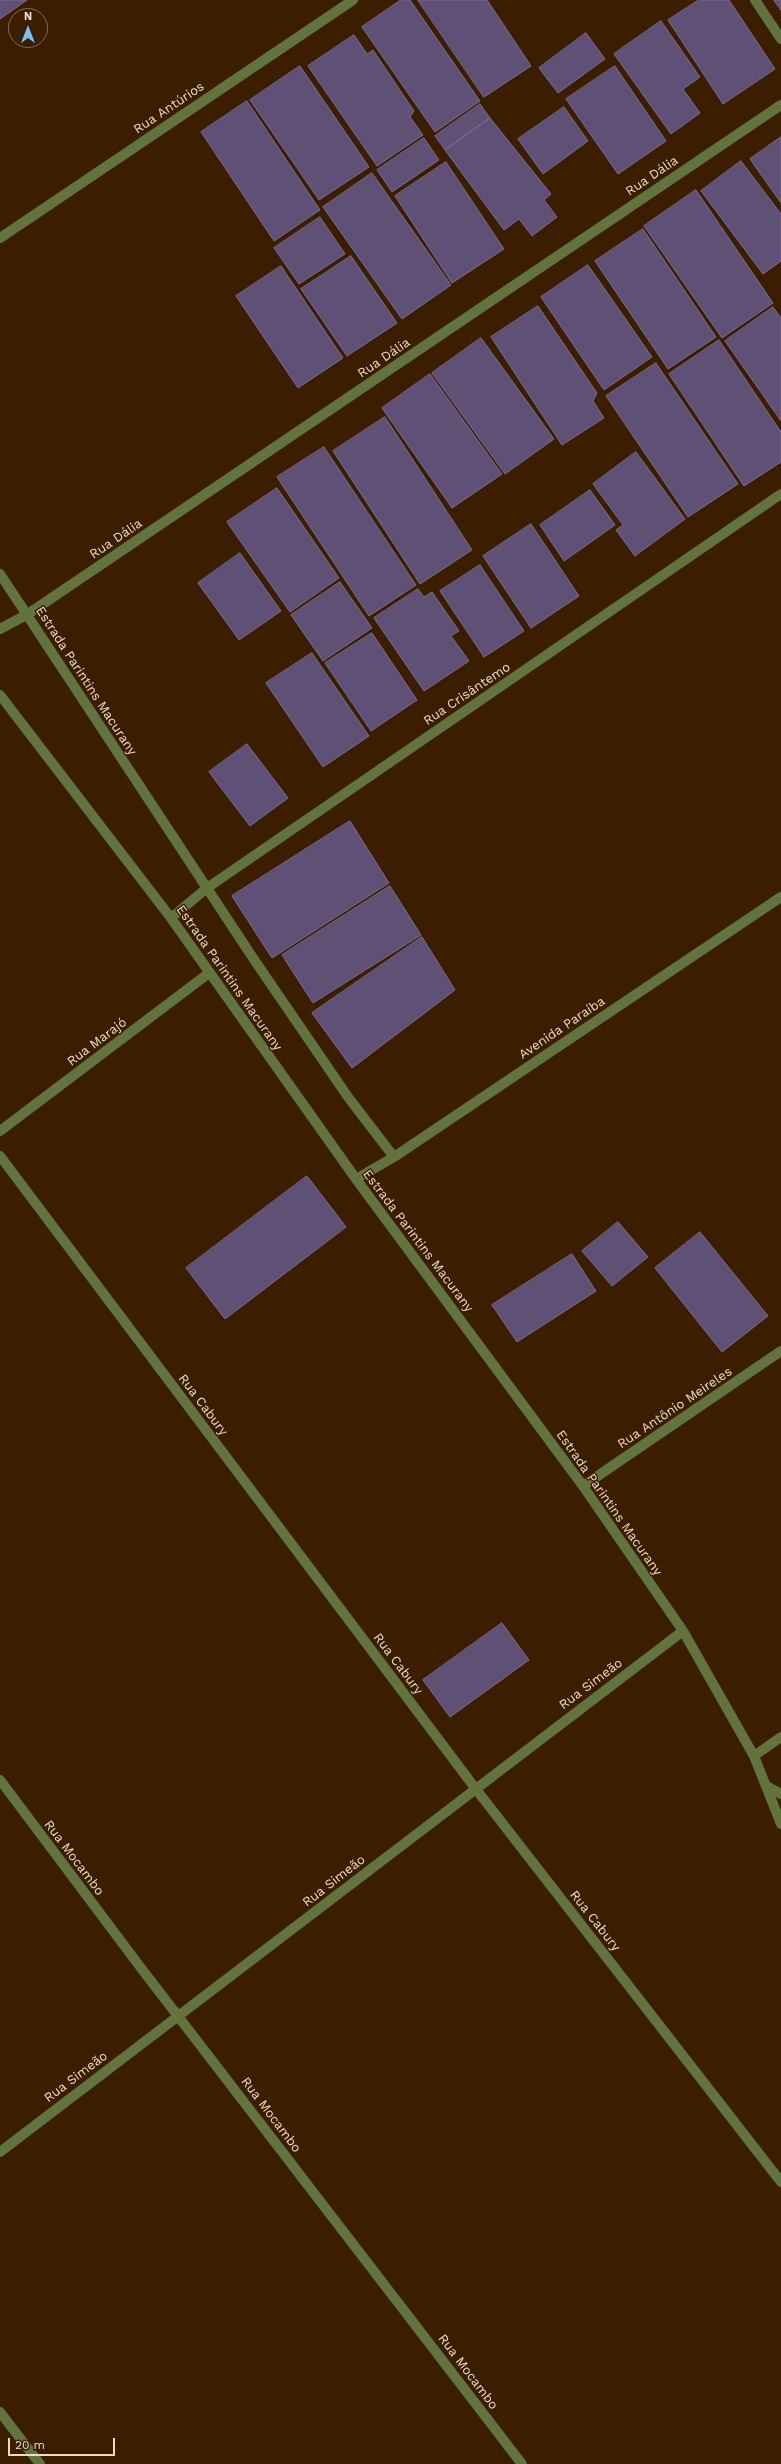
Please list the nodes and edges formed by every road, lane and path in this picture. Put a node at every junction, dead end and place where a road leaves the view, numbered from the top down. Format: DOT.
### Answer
graph roads {
  1 [pos="353,0"];
  2 [pos="755,0"];
  3 [pos="781,39"];
  4 [pos="781,105"];
  5 [pos="0,238"];
  6 [pos="781,494"];
  7 [pos="0,574"];
  8 [pos="28,614"];
  9 [pos="0,629"];
  10 [pos="0,695"];
  11 [pos="207,888"];
  12 [pos="781,897"];
  13 [pos="171,918"];
  14 [pos="209,973"];
  15 [pos="0,1131"];
  16 [pos="0,1156"];
  17 [pos="394,1157"];
  18 [pos="356,1179"];
  19 [pos="781,1351"];
  20 [pos="584,1486"];
  21 [pos="683,1631"];
  22 [pos="781,1738"];
  23 [pos="754,1756"];
  24 [pos="0,1780"];
  25 [pos="768,1787"];
  26 [pos="475,1788"];
  27 [pos="781,1794"];
  28 [pos="781,1824"];
  29 [pos="179,2016"];
  30 [pos="0,2152"];
  31 [pos="781,2182"];
  32 [pos="0,2412"];
  33 [pos="40,2464"];
  34 [pos="522,2464"];
  1 -- 5 [label="street, Rua Antúrios"];
  2 -- 3 [label="street"];
  4 -- 8 [label="street, Rua Dália"];
  6 -- 11 [label="street, Rua Crisântemo"];
  7 -- 8 [label="street, Estrada Parintins Macurany"];
  8 -- 9 [label="street, Rua Dália"];
  8 -- 11 [label="street, Estrada Parintins Macurany"];
  10 -- 13 [label="street, Estrada Parintins Macurany"];
  11 -- 13 [label="street, Rua Crisântemo"];
  11 -- 17 [label="street, Estrada Parintins Macurany"];
  12 -- 17 [label="street, Avenida Paraíba"];
  13 -- 14 [label="street, Estrada Parintins Macurany"];
  14 -- 15 [label="street, Rua Marajó"];
  14 -- 18 [label="street, Estrada Parintins Macurany"];
  16 -- 26 [label="street, Rua Cabury"];
  17 -- 18 [label="street, Avenida Paraíba"];
  18 -- 20 [label="street, Estrada Parintins Macurany"];
  19 -- 20 [label="street, Rua Antônio Meireles"];
  20 -- 21 [label="street, Estrada Parintins Macurany"];
  21 -- 23 [label="street, Estrada Parintins Macurany"];
  21 -- 26 [label="street, Rua Simeão"];
  22 -- 23 [label="street"];
  23 -- 25 [label="street, Estrada Parintins Macurany"];
  24 -- 29 [label="street, Rua Mocambo"];
  25 -- 27 [label="street"];
  25 -- 28 [label="street, Estrada Parintins Macurany"];
  26 -- 29 [label="street, Rua Simeão"];
  26 -- 31 [label="street, Rua Cabury"];
  29 -- 30 [label="street, Rua Simeão"];
  29 -- 34 [label="street, Rua Mocambo"];
  32 -- 33 [label="street"];
}
